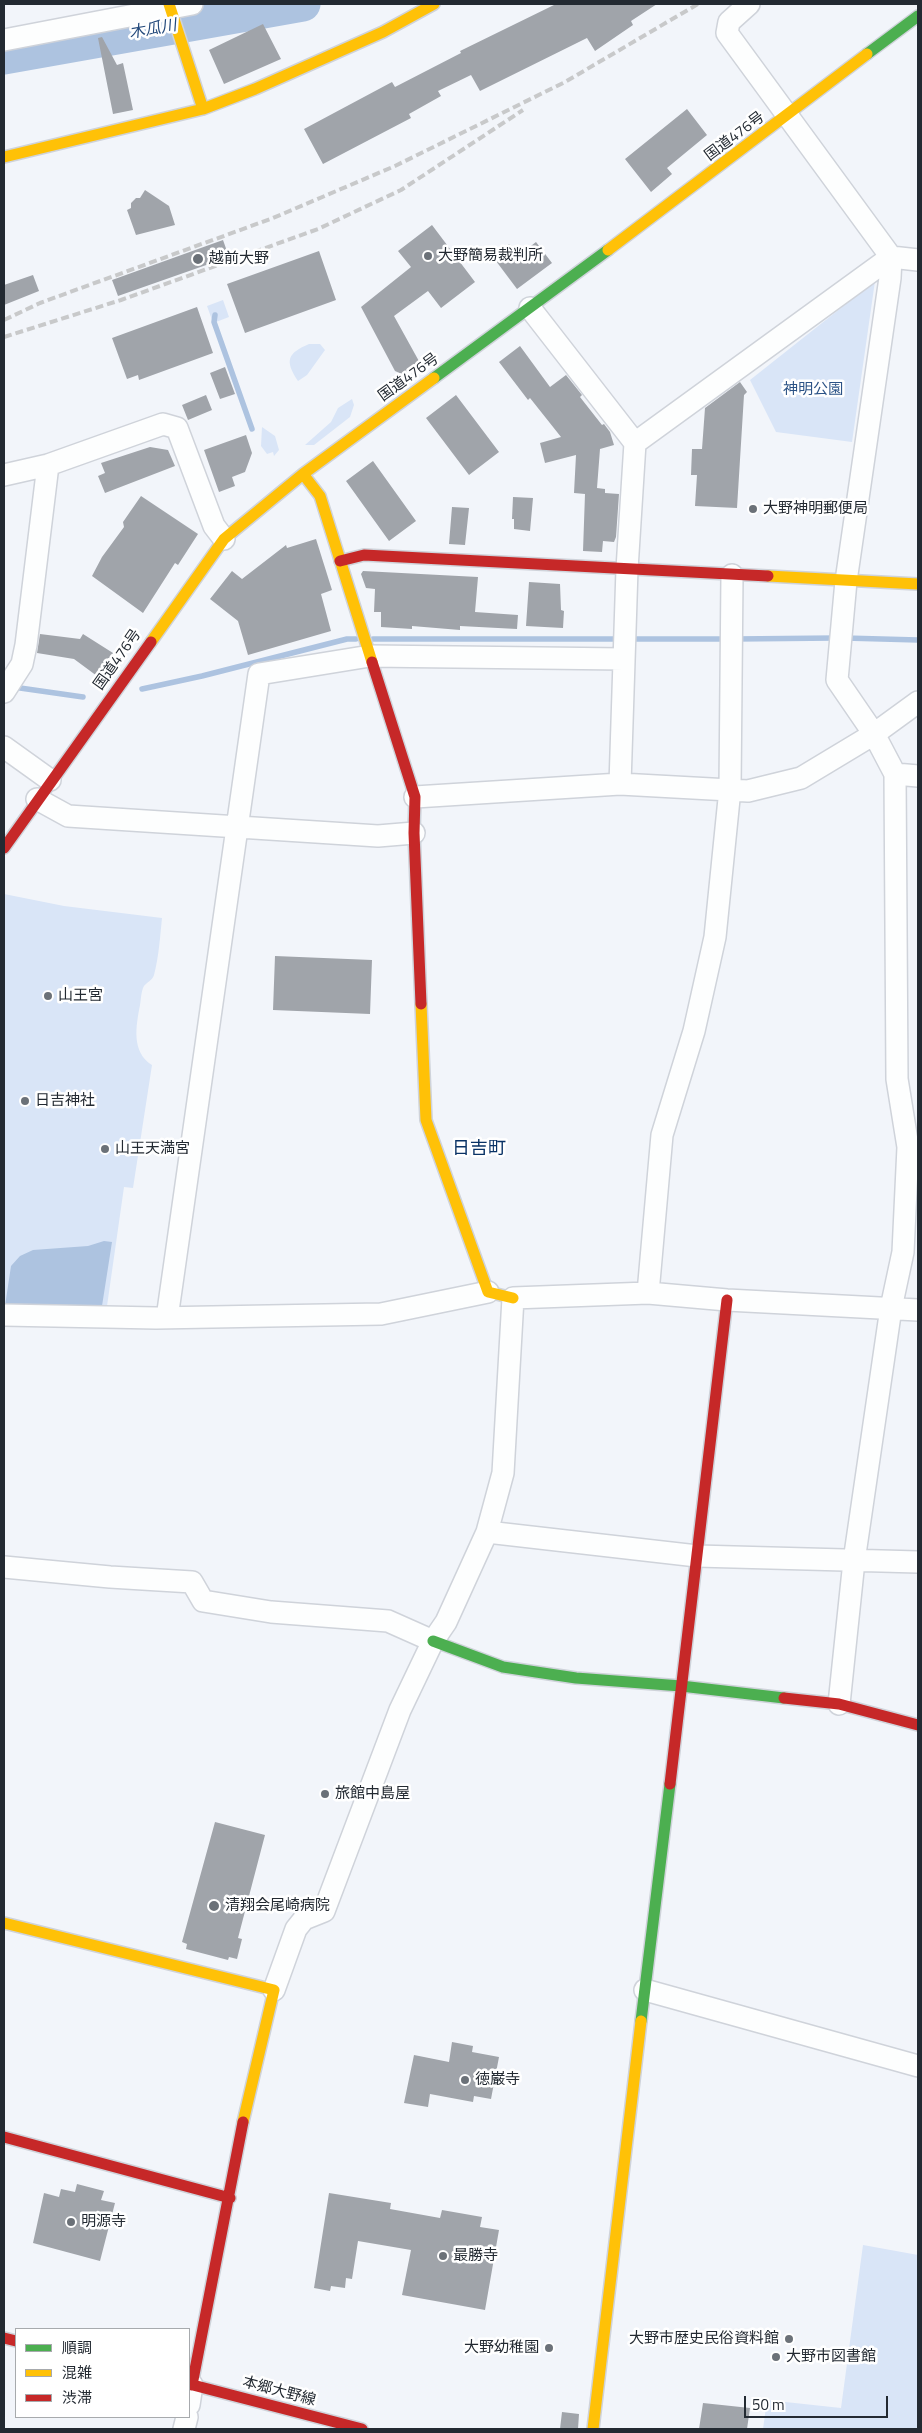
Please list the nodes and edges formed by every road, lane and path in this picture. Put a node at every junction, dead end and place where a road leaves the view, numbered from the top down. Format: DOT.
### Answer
graph roads {
  1 [pos="192,4"];
  2 [pos="749,4"];
  3 [pos="432,5"];
  4 [pos="170,9"];
  5 [pos="918,16"];
  6 [pos="4,40"];
  7 [pos="203,109"];
  8 [pos="786,117"];
  9 [pos="4,157"];
  10 [pos="891,257"];
  11 [pos="918,260"];
  12 [pos="530,308"];
  13 [pos="635,443"];
  14 [pos="48,465"];
  15 [pos="303,474"];
  16 [pos="4,476"];
  17 [pos="224,539"];
  18 [pos="340,561"];
  19 [pos="628,569"];
  20 [pos="732,575"];
  21 [pos="846,581"];
  22 [pos="918,584"];
  23 [pos="369,652"];
  24 [pos="624,659"];
  25 [pos="8,685"];
  26 [pos="918,702"];
  27 [pos="874,734"];
  28 [pos="4,747"];
  29 [pos="895,774"];
  30 [pos="918,776"];
  31 [pos="50,780"];
  32 [pos="620,784"];
  33 [pos="730,789"];
  34 [pos="415,797"];
  35 [pos="37,799"];
  36 [pos="236,827"];
  37 [pos="414,834"];
  38 [pos="4,848"];
  39 [pos="488,1292"];
  40 [pos="648,1293"];
  41 [pos="513,1298"];
  42 [pos="727,1300"];
  43 [pos="891,1308"];
  44 [pos="918,1310"];
  45 [pos="4,1315"];
  46 [pos="168,1318"];
  47 [pos="487,1532"];
  48 [pos="697,1556"];
  49 [pos="854,1561"];
  50 [pos="918,1562"];
  51 [pos="4,1567"];
  52 [pos="433,1641"];
  53 [pos="681,1686"];
  54 [pos="839,1704"];
  55 [pos="918,1724"];
  56 [pos="4,1923"];
  57 [pos="274,1990"];
  58 [pos="645,1990"];
  59 [pos="918,2066"];
  60 [pos="4,2137"];
  61 [pos="230,2198"];
  62 [pos="190,2392"];
  63 [pos="362,2429"];
  64 [pos="593,2429"];
  1 -- 4 [label="street"];
  2 -- 8 [label="street"];
  3 -- 7 [label="main road"];
  4 -- 6 [label="street"];
  4 -- 7 [label="main road"];
  5 -- 8 [label="main road, 国道476号"];
  7 -- 9 [label="main road"];
  8 -- 10 [label="street"];
  8 -- 12 [label="main road, 国道476号"];
  10 -- 11 [label="street"];
  10 -- 13 [label="street"];
  10 -- 21 [label="street"];
  12 -- 13 [label="street"];
  12 -- 15 [label="main road, 国道476号"];
  13 -- 19 [label="street"];
  14 -- 16 [label="street"];
  14 -- 17 [label="street"];
  14 -- 25 [label="street"];
  15 -- 17 [label="main road, 国道476号"];
  15 -- 18 [label="main road"];
  17 -- 31 [label="main road, 国道476号"];
  18 -- 19 [label="main road"];
  18 -- 23 [label="main road"];
  19 -- 20 [label="main road"];
  19 -- 24 [label="street"];
  20 -- 21 [label="main road"];
  20 -- 33 [label="street"];
  21 -- 22 [label="main road"];
  21 -- 27 [label="street"];
  23 -- 24 [label="street"];
  23 -- 34 [label="main road"];
  23 -- 36 [label="street"];
  24 -- 32 [label="street"];
  26 -- 27 [label="street"];
  27 -- 29 [label="street"];
  27 -- 33 [label="street"];
  28 -- 31 [label="street"];
  29 -- 30 [label="street"];
  29 -- 43 [label="street"];
  31 -- 35 [label="main road, 国道476号"];
  32 -- 33 [label="street"];
  32 -- 34 [label="street"];
  33 -- 40 [label="street"];
  34 -- 37 [label="main road"];
  35 -- 36 [label="street"];
  35 -- 38 [label="main road, 国道476号"];
  36 -- 37 [label="street"];
  36 -- 46 [label="street"];
  37 -- 39 [label="main road"];
  39 -- 41 [label="main road"];
  39 -- 46 [label="street"];
  40 -- 41 [label="street"];
  40 -- 42 [label="street"];
  41 -- 47 [label="street"];
  42 -- 43 [label="street"];
  42 -- 48 [label="main road"];
  43 -- 44 [label="street"];
  43 -- 49 [label="street"];
  45 -- 46 [label="street"];
  47 -- 48 [label="street"];
  47 -- 52 [label="street"];
  48 -- 49 [label="street"];
  48 -- 53 [label="main road"];
  49 -- 50 [label="street"];
  49 -- 54 [label="street"];
  51 -- 52 [label="street"];
  52 -- 53 [label="main road"];
  52 -- 57 [label="street"];
  53 -- 54 [label="main road"];
  53 -- 58 [label="main road"];
  54 -- 55 [label="main road"];
  56 -- 57 [label="main road"];
  57 -- 61 [label="main road"];
  58 -- 59 [label="street"];
  58 -- 64 [label="main road"];
  60 -- 61 [label="main road"];
  61 -- 62 [label="main road"];
  62 -- 63 [label="main road, 本郷大野線"];
}
